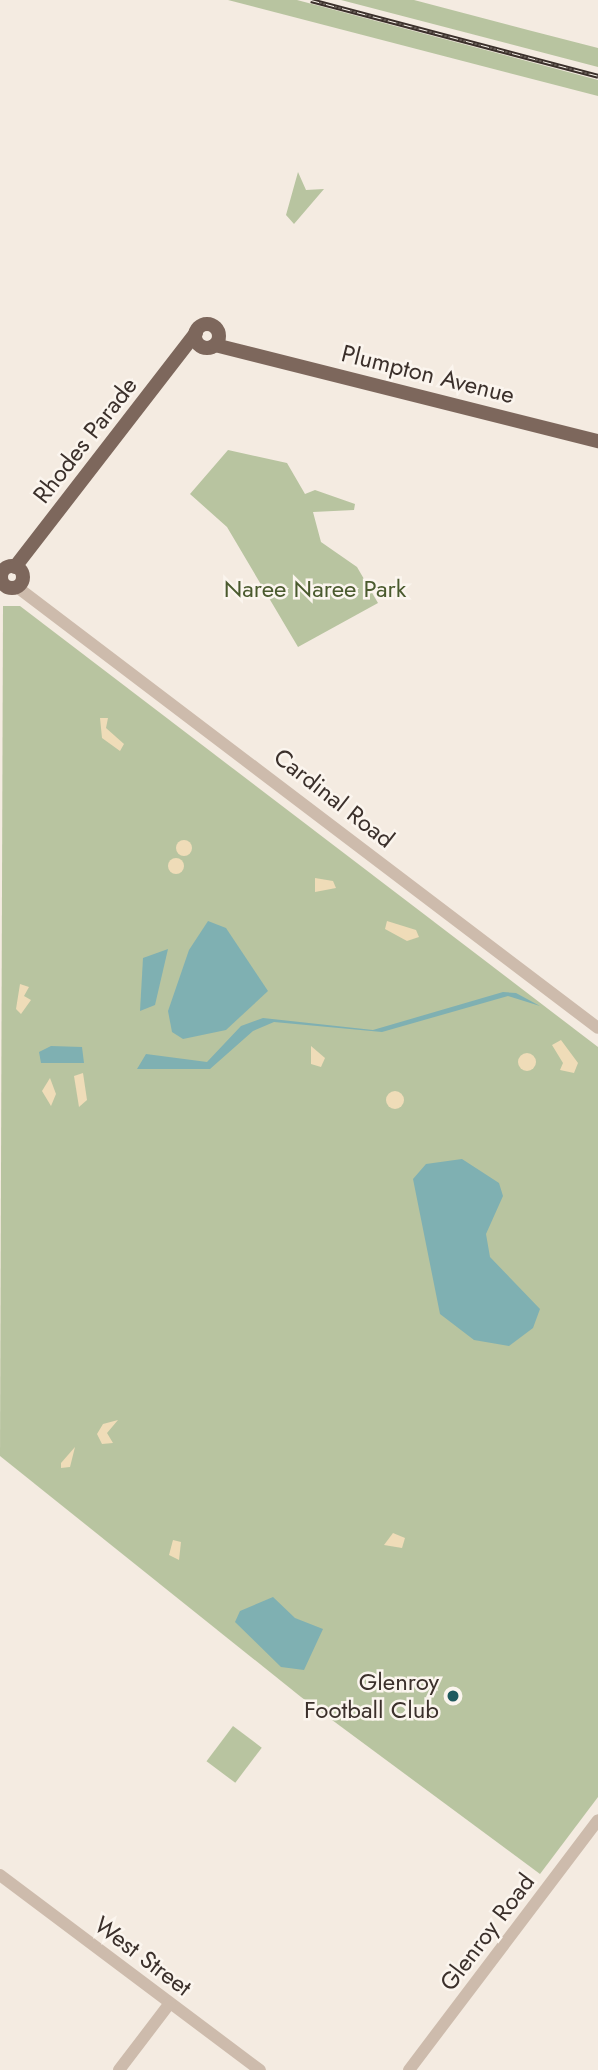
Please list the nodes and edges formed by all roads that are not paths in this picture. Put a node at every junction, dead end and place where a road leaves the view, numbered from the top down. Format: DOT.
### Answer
graph roads {
  1 [pos="207,339"];
  2 [pos="598,442"];
  3 [pos="11,582"];
  4 [pos="598,1028"];
  5 [pos="598,1820"];
  6 [pos="0,1875"];
  7 [pos="170,2003"];
  8 [pos="119,2070"];
  9 [pos="260,2070"];
  10 [pos="409,2070"];
  1 -- 2 [label="main road, Plumpton Avenue"];
  1 -- 3 [label="main road, Rhodes Parade"];
  3 -- 4 [label="street, Cardinal Road"];
  5 -- 10 [label="street, Glenroy Road"];
  6 -- 7 [label="street, West Street"];
  7 -- 8 [label="street"];
  7 -- 9 [label="street, West Street"];
}
